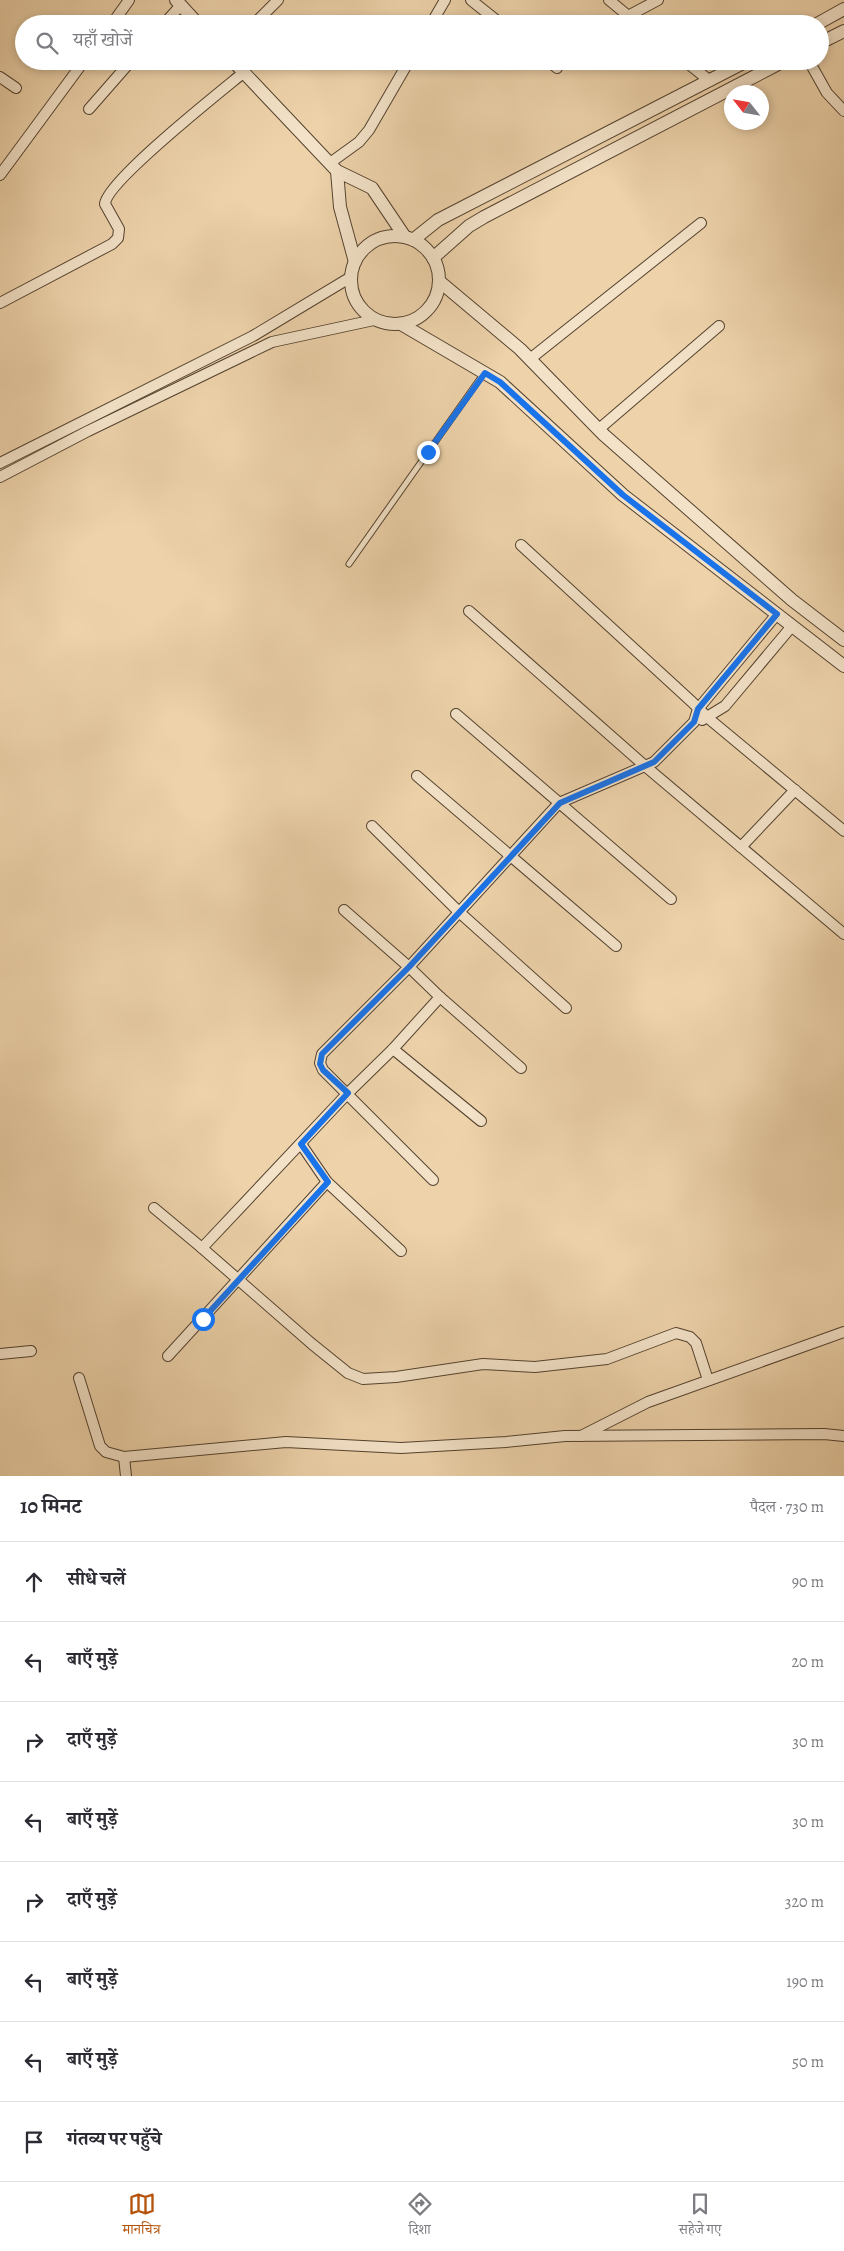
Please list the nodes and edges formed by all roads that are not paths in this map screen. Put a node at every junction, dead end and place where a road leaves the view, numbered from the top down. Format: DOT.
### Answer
graph roads {
  1 [pos="130,0"];
  2 [pos="278,0"];
  3 [pos="445,0"];
  4 [pos="471,0"];
  5 [pos="609,0"];
  6 [pos="658,0"];
  7 [pos="178,3"];
  8 [pos="844,9"];
  9 [pos="119,15"];
  10 [pos="170,15"];
  11 [pos="189,15"];
  12 [pos="263,15"];
  13 [pos="436,15"];
  14 [pos="490,15"];
  15 [pos="627,15"];
  16 [pos="630,15"];
  17 [pos="829,17"];
  18 [pos="844,30"];
  19 [pos="829,38"];
  20 [pos="77,70"];
  21 [pos="123,70"];
  22 [pos="403,70"];
  23 [pos="696,70"];
  24 [pos="730,70"];
  25 [pos="767,70"];
  26 [pos="814,70"];
  27 [pos="243,72"];
  28 [pos="0,77"];
  29 [pos="710,81"];
  30 [pos="16,88"];
  31 [pos="683,96"];
  32 [pos="89,109"];
  33 [pos="691,110"];
  34 [pos="844,111"];
  35 [pos="334,167"];
  36 [pos="0,175"];
  37 [pos="701,223"];
  38 [pos="409,239"];
  39 [pos="432,258"];
  40 [pos="355,262"];
  41 [pos="351,277"];
  42 [pos="439,281"];
  43 [pos="0,302"];
  44 [pos="374,320"];
  45 [pos="400,324"];
  46 [pos="719,326"];
  47 [pos="530,359"];
  48 [pos="485,373"];
  49 [pos="599,429"];
  50 [pos="0,463"];
  51 [pos="0,477"];
  52 [pos="521,545"];
  53 [pos="349,564"];
  54 [pos="469,611"];
  55 [pos="777,614"];
  56 [pos="792,626"];
  57 [pos="844,640"];
  58 [pos="844,666"];
  59 [pos="698,709"];
  60 [pos="456,714"];
  61 [pos="708,718"];
  62 [pos="694,722"];
  63 [pos="645,766"];
  64 [pos="417,776"];
  65 [pos="795,790"];
  66 [pos="560,803"];
  67 [pos="372,826"];
  68 [pos="844,831"];
  69 [pos="741,846"];
  70 [pos="510,855"];
  71 [pos="671,898"];
  72 [pos="344,910"];
  73 [pos="458,912"];
  74 [pos="844,934"];
  75 [pos="616,946"];
  76 [pos="409,967"];
  77 [pos="440,997"];
  78 [pos="566,1008"];
  79 [pos="393,1049"];
  80 [pos="522,1068"];
  81 [pos="348,1093"];
  82 [pos="481,1121"];
  83 [pos="301,1144"];
  84 [pos="433,1180"];
  85 [pos="328,1182"];
  86 [pos="154,1208"];
  87 [pos="202,1248"];
  88 [pos="401,1251"];
  89 [pos="238,1281"];
  90 [pos="844,1332"];
  91 [pos="31,1351"];
  92 [pos="0,1354"];
  93 [pos="168,1356"];
  94 [pos="80,1378"];
  95 [pos="708,1380"];
  96 [pos="580,1436"];
  97 [pos="844,1436"];
  98 [pos="124,1457"];
  99 [pos="126,1476"];
  1 -- 9 [label="street"];
  2 -- 12 [label="street"];
  3 -- 13 [label="street"];
  4 -- 14 [label="street"];
  5 -- 15 [label="street"];
  6 -- 16 [label="street"];
  7 -- 10 [label="street"];
  7 -- 11 [label="street"];
  8 -- 17 [label="street"];
  18 -- 19 [label="street"];
  20 -- 36 [label="street"];
  21 -- 32 [label="street"];
  22 -- 35 [label="street"];
  23 -- 29 [label="street"];
  24 -- 29 [label="street"];
  25 -- 33 [label="street"];
  26 -- 34 [label="street"];
  27 -- 35 [label="street"];
  27 -- 43 [label="street"];
  28 -- 30 [label="street"];
  29 -- 31 [label="street"];
  31 -- 33 [label="street"];
  31 -- 38 [label="street"];
  33 -- 39 [label="street"];
  35 -- 38 [label="street"];
  35 -- 40 [label="street"];
  37 -- 47 [label="street"];
  38 -- 39 [label="street"];
  38 -- 40 [label="street"];
  39 -- 42 [label="street"];
  40 -- 41 [label="street"];
  41 -- 44 [label="street"];
  41 -- 50 [label="street"];
  42 -- 45 [label="street"];
  42 -- 47 [label="street"];
  44 -- 45 [label="street"];
  44 -- 51 [label="street"];
  45 -- 48 [label="street"];
  46 -- 49 [label="street"];
  47 -- 49 [label="street"];
  48 -- 53 [label="lane"];
  48 -- 55 [label="street"];
  49 -- 57 [label="street"];
  52 -- 59 [label="street"];
  54 -- 63 [label="street"];
  55 -- 56 [label="street"];
  55 -- 59 [label="street"];
  56 -- 58 [label="street"];
  56 -- 61 [label="street"];
  59 -- 61 [label="street"];
  59 -- 62 [label="street"];
  60 -- 66 [label="street"];
  61 -- 62 [label="street"];
  61 -- 65 [label="street"];
  62 -- 63 [label="street"];
  63 -- 66 [label="street"];
  63 -- 69 [label="street"];
  64 -- 70 [label="street"];
  65 -- 68 [label="street"];
  65 -- 69 [label="street"];
  66 -- 70 [label="street"];
  66 -- 71 [label="street"];
  67 -- 73 [label="street"];
  69 -- 74 [label="street"];
  70 -- 73 [label="street"];
  70 -- 75 [label="street"];
  72 -- 76 [label="street"];
  73 -- 76 [label="street"];
  73 -- 78 [label="street"];
  76 -- 77 [label="street"];
  76 -- 81 [label="street"];
  77 -- 79 [label="street"];
  77 -- 80 [label="street"];
  79 -- 81 [label="street"];
  79 -- 82 [label="street"];
  81 -- 83 [label="street"];
  81 -- 84 [label="street"];
  83 -- 85 [label="street"];
  83 -- 87 [label="street"];
  85 -- 88 [label="street"];
  85 -- 89 [label="street"];
  86 -- 87 [label="street"];
  87 -- 89 [label="street"];
  89 -- 93 [label="street"];
  89 -- 95 [label="street"];
  90 -- 95 [label="street"];
  91 -- 92 [label="street"];
  94 -- 98 [label="street"];
  95 -- 96 [label="street"];
  96 -- 97 [label="street"];
  96 -- 98 [label="street"];
  98 -- 99 [label="street"];
}
